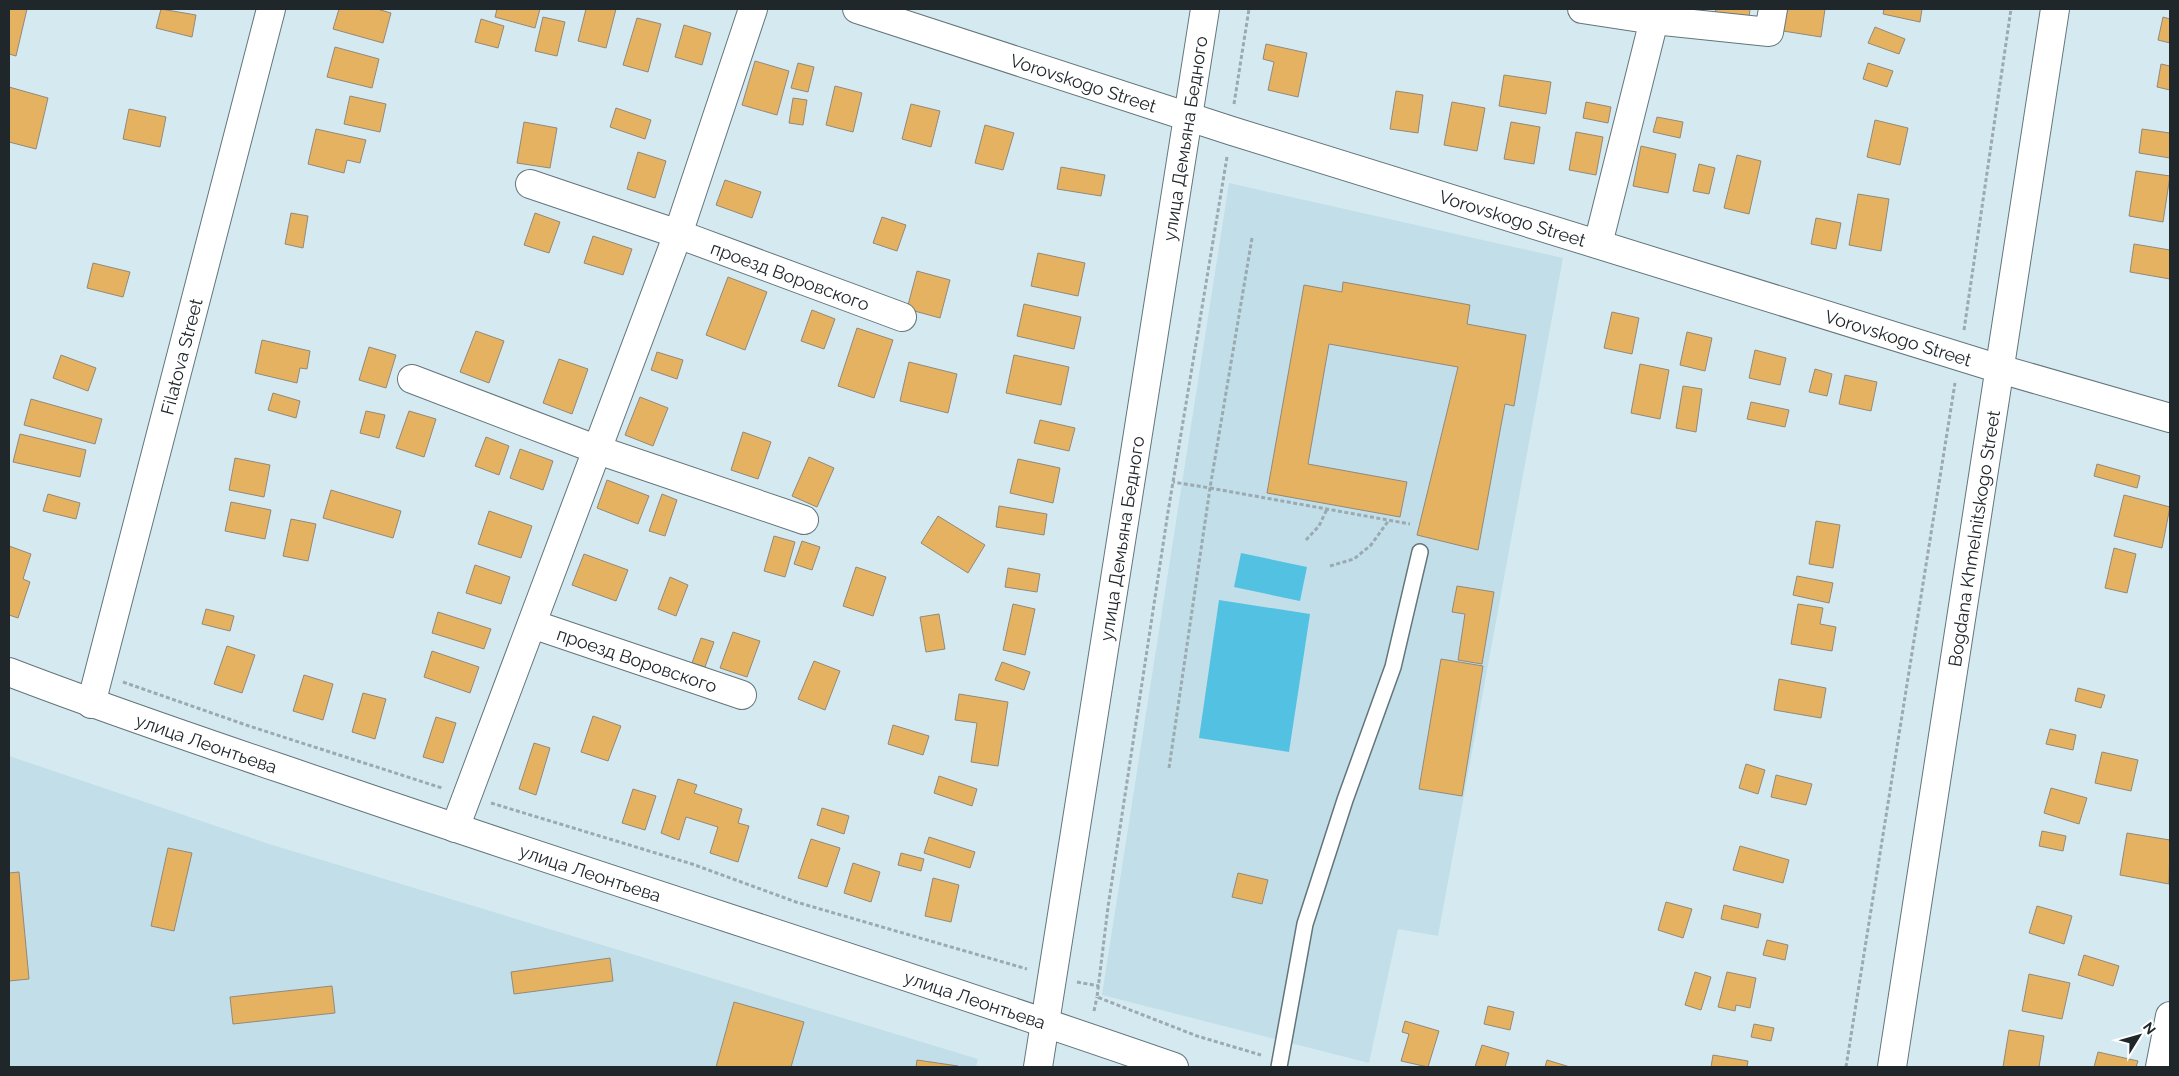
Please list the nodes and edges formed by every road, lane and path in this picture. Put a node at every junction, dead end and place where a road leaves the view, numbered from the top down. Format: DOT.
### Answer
graph roads {
  1 [pos="271,9"];
  2 [pos="754,9"];
  3 [pos="857,9"];
  4 [pos="1205,9"];
  5 [pos="1249,9"];
  6 [pos="1582,9"];
  7 [pos="1773,9"];
  8 [pos="2011,9"];
  9 [pos="2055,9"];
  10 [pos="1654,20"];
  11 [pos="1189,117"];
  12 [pos="1232,130"];
  13 [pos="530,184"];
  14 [pos="678,234"];
  15 [pos="1252,238"];
  16 [pos="1598,244"];
  17 [pos="902,317"];
  18 [pos="1960,356"];
  19 [pos="2000,369"];
  20 [pos="412,379"];
  21 [pos="2170,418"];
  22 [pos="598,450"];
  23 [pos="1173,482"];
  24 [pos="1210,488"];
  25 [pos="1327,509"];
  26 [pos="804,520"];
  27 [pos="1389,520"];
  28 [pos="1410,524"];
  29 [pos="1306,540"];
  30 [pos="1420,552"];
  31 [pos="1330,566"];
  32 [pos="532,624"];
  33 [pos="9,672"];
  34 [pos="99,673"];
  35 [pos="742,695"];
  36 [pos="91,704"];
  37 [pos="1169,768"];
  38 [pos="468,796"];
  39 [pos="456,828"];
  40 [pos="1052,977"];
  41 [pos="1099,986"];
  42 [pos="2170,1016"];
  43 [pos="1045,1022"];
  44 [pos="1280,1064"];
  45 [pos="1038,1067"];
  46 [pos="1174,1067"];
  47 [pos="1846,1067"];
  48 [pos="1892,1067"];
  49 [pos="2160,1067"];
  1 -- 34 [label="street, Filatova Street"];
  2 -- 14 [label="street"];
  3 -- 11 [label="street, Vorovskogo Street"];
  4 -- 11 [label="street, улица Демьяна Бедного"];
  5 -- 12 [label="path"];
  6 -- 10 [label="street"];
  7 -- 10 [label="street"];
  8 -- 18 [label="path"];
  9 -- 19 [label="street, Bogdana Khmelnitskogo Street"];
  10 -- 16 [label="street"];
  11 -- 12 [label="street, Vorovskogo Street"];
  11 -- 40 [label="street, улица Демьяна Бедного"];
  12 -- 16 [label="street, Vorovskogo Street"];
  12 -- 23 [label="path"];
  13 -- 14 [label="street, проезд Воровского"];
  14 -- 17 [label="street, проезд Воровского"];
  14 -- 22 [label="street"];
  15 -- 24 [label="path"];
  16 -- 18 [label="street, Vorovskogo Street"];
  18 -- 19 [label="street, Vorovskogo Street"];
  18 -- 47 [label="path"];
  19 -- 21 [label="street, Vorovskogo Street"];
  19 -- 48 [label="street, Bogdana Khmelnitskogo Street"];
  20 -- 22 [label="street"];
  22 -- 26 [label="street"];
  22 -- 32 [label="street"];
  23 -- 24 [label="path"];
  23 -- 41 [label="path"];
  24 -- 25 [label="path"];
  24 -- 37 [label="path"];
  25 -- 27 [label="path"];
  25 -- 29 [label="path"];
  27 -- 28 [label="path"];
  27 -- 31 [label="path"];
  30 -- 44 [label="lane"];
  32 -- 35 [label="street, проезд Воровского"];
  32 -- 38 [label="street"];
  33 -- 36 [label="street, улица Леонтьева"];
  34 -- 36 [label="street, Filatova Street"];
  34 -- 38 [label="path"];
  36 -- 39 [label="street, улица Леонтьева"];
  38 -- 39 [label="street"];
  38 -- 40 [label="path"];
  39 -- 43 [label="street, улица Леонтьева"];
  40 -- 41 [label="path"];
  40 -- 43 [label="street, улица Демьяна Бедного"];
  41 -- 44 [label="path"];
  42 -- 49 [label="street"];
  43 -- 45 [label="street, улица Демьяна Бедного"];
  43 -- 46 [label="street, улица Леонтьева"];
}
